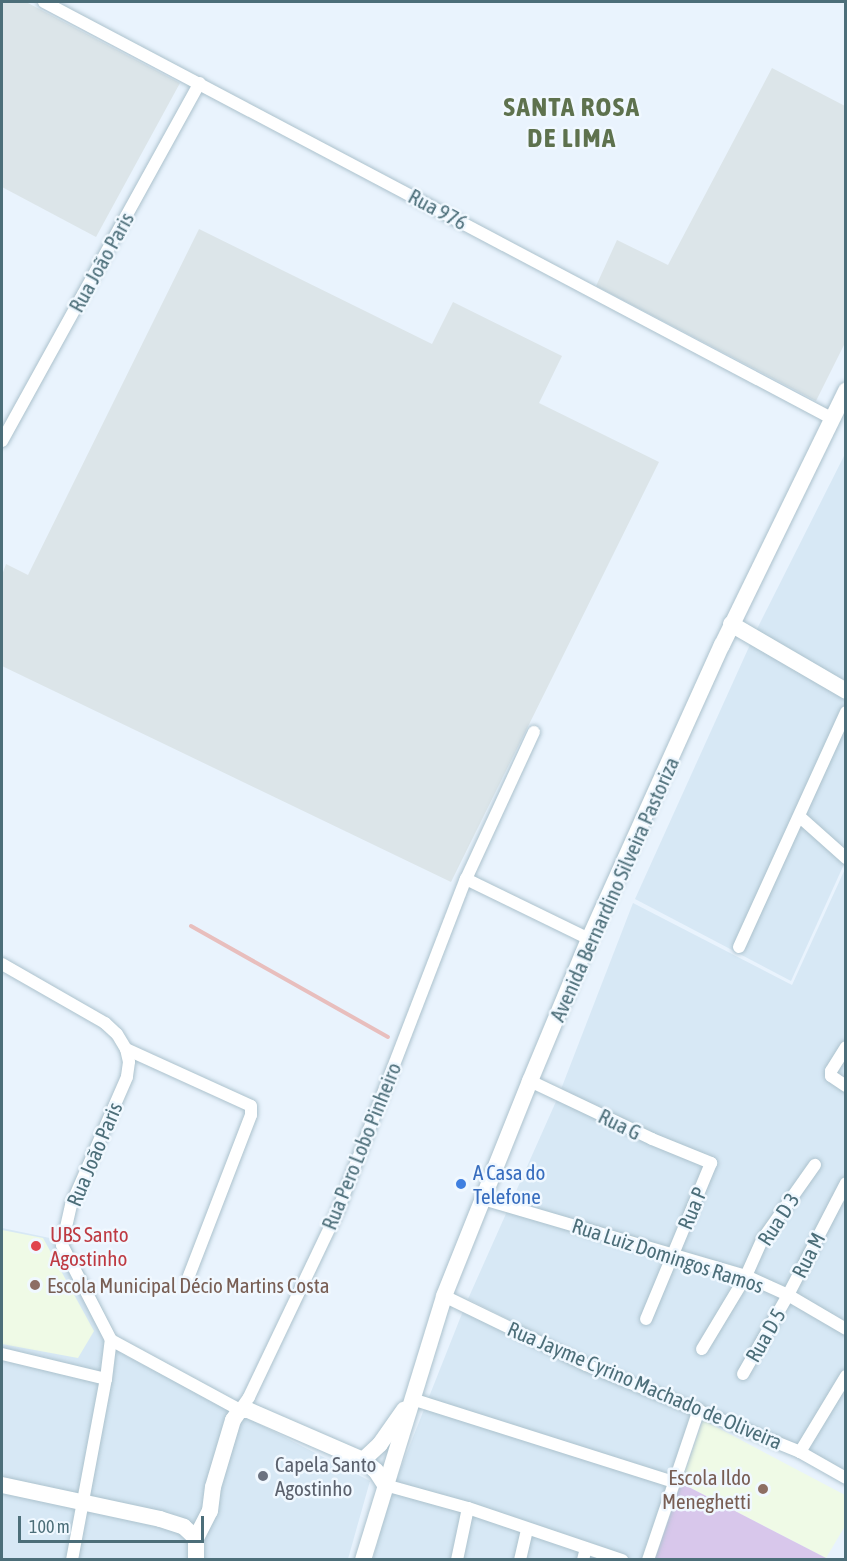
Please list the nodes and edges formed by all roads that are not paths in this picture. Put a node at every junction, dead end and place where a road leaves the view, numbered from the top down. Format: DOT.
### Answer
graph roads {
  1 [pos="44,2"];
  2 [pos="200,83"];
  3 [pos="846,391"];
  4 [pos="831,418"];
  5 [pos="2,441"];
  6 [pos="731,624"];
  7 [pos="846,691"];
  8 [pos="846,712"];
  9 [pos="534,732"];
  10 [pos="800,817"];
  11 [pos="846,858"];
  12 [pos="466,879"];
  13 [pos="589,939"];
  14 [pos="739,947"];
  15 [pos="2,964"];
  16 [pos="846,1047"];
  17 [pos="126,1049"];
  18 [pos="530,1081"];
  19 [pos="846,1086"];
  20 [pos="711,1163"];
  21 [pos="815,1165"];
  22 [pos="846,1183"];
  23 [pos="483,1199"];
  24 [pos="673,1253"];
  25 [pos="189,1276"];
  26 [pos="746,1276"];
  27 [pos="788,1295"];
  28 [pos="444,1296"];
  29 [pos="646,1319"];
  30 [pos="846,1329"];
  31 [pos="111,1340"];
  32 [pos="702,1348"];
  33 [pos="2,1354"];
  34 [pos="743,1374"];
  35 [pos="846,1376"];
  36 [pos="106,1378"];
  37 [pos="412,1399"];
  38 [pos="699,1409"];
  39 [pos="240,1410"];
  40 [pos="800,1452"];
  41 [pos="363,1460"];
  42 [pos="846,1478"];
  43 [pos="674,1482"];
  44 [pos="2,1485"];
  45 [pos="385,1485"];
  46 [pos="84,1501"];
  47 [pos="468,1508"];
  48 [pos="527,1528"];
  49 [pos="190,1532"];
  50 [pos="584,1554"];
  51 [pos="72,1560"];
  52 [pos="196,1560"];
  53 [pos="363,1560"];
  54 [pos="457,1560"];
  55 [pos="520,1560"];
  56 [pos="622,1560"];
  57 [pos="648,1560"];
  1 -- 2 [label="street, Rua 976"];
  2 -- 4 [label="street, Rua 976"];
  2 -- 5 [label="street, Rua João Paris"];
  3 -- 4 [label="main road, Avenida Bernardino Silveira Pastoriza"];
  4 -- 6 [label="main road, Avenida Bernardino Silveira Pastoriza"];
  6 -- 7 [label="main road"];
  6 -- 13 [label="main road, Avenida Bernardino Silveira Pastoriza"];
  8 -- 10 [label="street"];
  9 -- 12 [label="street, Rua Pero Lobo Pinheiro"];
  10 -- 11 [label="street"];
  10 -- 14 [label="street"];
  12 -- 13 [label="street"];
  12 -- 39 [label="street, Rua Pero Lobo Pinheiro"];
  13 -- 18 [label="main road, Avenida Bernardino Silveira Pastoriza"];
  15 -- 17 [label="street"];
  16 -- 19 [label="street"];
  17 -- 25 [label="street"];
  17 -- 31 [label="street, Rua João Paris"];
  18 -- 20 [label="street, Rua G"];
  18 -- 23 [label="main road, Avenida Bernardino Silveira Pastoriza"];
  20 -- 24 [label="street, Rua P"];
  21 -- 26 [label="street, Rua D 3"];
  22 -- 27 [label="street, Rua M"];
  23 -- 24 [label="street, Rua Luiz Domingos Ramos"];
  23 -- 28 [label="main road, Avenida Bernardino Silveira Pastoriza"];
  24 -- 26 [label="street, Rua Luiz Domingos Ramos"];
  24 -- 29 [label="street, Rua P"];
  26 -- 27 [label="street, Rua Luiz Domingos Ramos"];
  26 -- 32 [label="street, Rua D 3"];
  27 -- 30 [label="street, Rua Luiz Domingos Ramos"];
  27 -- 34 [label="street, Rua D 5"];
  28 -- 37 [label="main road, Avenida Bernardino Silveira Pastoriza"];
  28 -- 38 [label="street, Rua Jayme Cyrino Machado de Oliveira"];
  31 -- 36 [label="street"];
  31 -- 39 [label="street"];
  33 -- 36 [label="street"];
  35 -- 40 [label="street"];
  36 -- 46 [label="street"];
  37 -- 41 [label="main road, Avenida Bernardino Silveira Pastoriza"];
  37 -- 43 [label="street"];
  37 -- 45 [label="main road, Avenida Bernardino Silveira Pastoriza"];
  38 -- 40 [label="street, Rua Jayme Cyrino Machado de Oliveira"];
  38 -- 43 [label="street"];
  39 -- 41 [label="main road"];
  39 -- 49 [label="main road, Rua Pero Lobo Pinheiro"];
  40 -- 42 [label="street, Rua Jayme Cyrino Machado de Oliveira"];
  41 -- 45 [label="main road"];
  43 -- 57 [label="street"];
  44 -- 46 [label="main road"];
  45 -- 47 [label="street"];
  45 -- 53 [label="main road, Avenida Bernardino Silveira Pastoriza"];
  46 -- 49 [label="main road"];
  46 -- 51 [label="street"];
  47 -- 48 [label="street"];
  47 -- 54 [label="street"];
  48 -- 50 [label="street"];
  48 -- 55 [label="street"];
  49 -- 52 [label="main road, Rua Pero Lobo Pinheiro"];
  50 -- 56 [label="street"];
}
